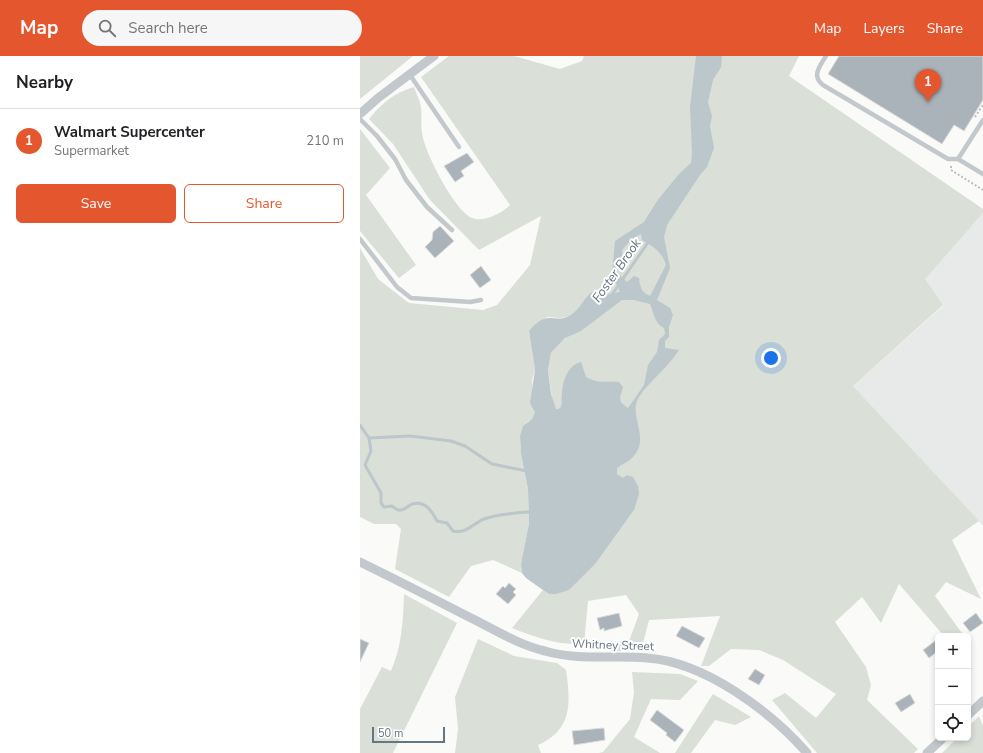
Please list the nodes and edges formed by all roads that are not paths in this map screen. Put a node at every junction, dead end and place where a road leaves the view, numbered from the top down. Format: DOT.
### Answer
graph roads {
  1 [pos="434,56"];
  2 [pos="826,56"];
  3 [pos="410,75"];
  4 [pos="360,114"];
  5 [pos="360,119"];
  6 [pos="983,120"];
  7 [pos="459,147"];
  8 [pos="958,159"];
  9 [pos="983,174"];
  10 [pos="452,230"];
  11 [pos="360,239"];
  12 [pos="481,300"];
  13 [pos="360,562"];
  14 [pos="983,701"];
  15 [pos="971,712"];
  16 [pos="940,741"];
  17 [pos="807,753"];
  18 [pos="927,753"];
  1 -- 3 [label="street"];
  2 -- 8 [label="lane"];
  3 -- 4 [label="street"];
  3 -- 7 [label="lane"];
  5 -- 10 [label="lane"];
  6 -- 8 [label="lane"];
  8 -- 9 [label="lane"];
  11 -- 12 [label="lane"];
  13 -- 17 [label="street, Whitney Street"];
  14 -- 15 [label="street"];
  16 -- 18 [label="street"];
}
